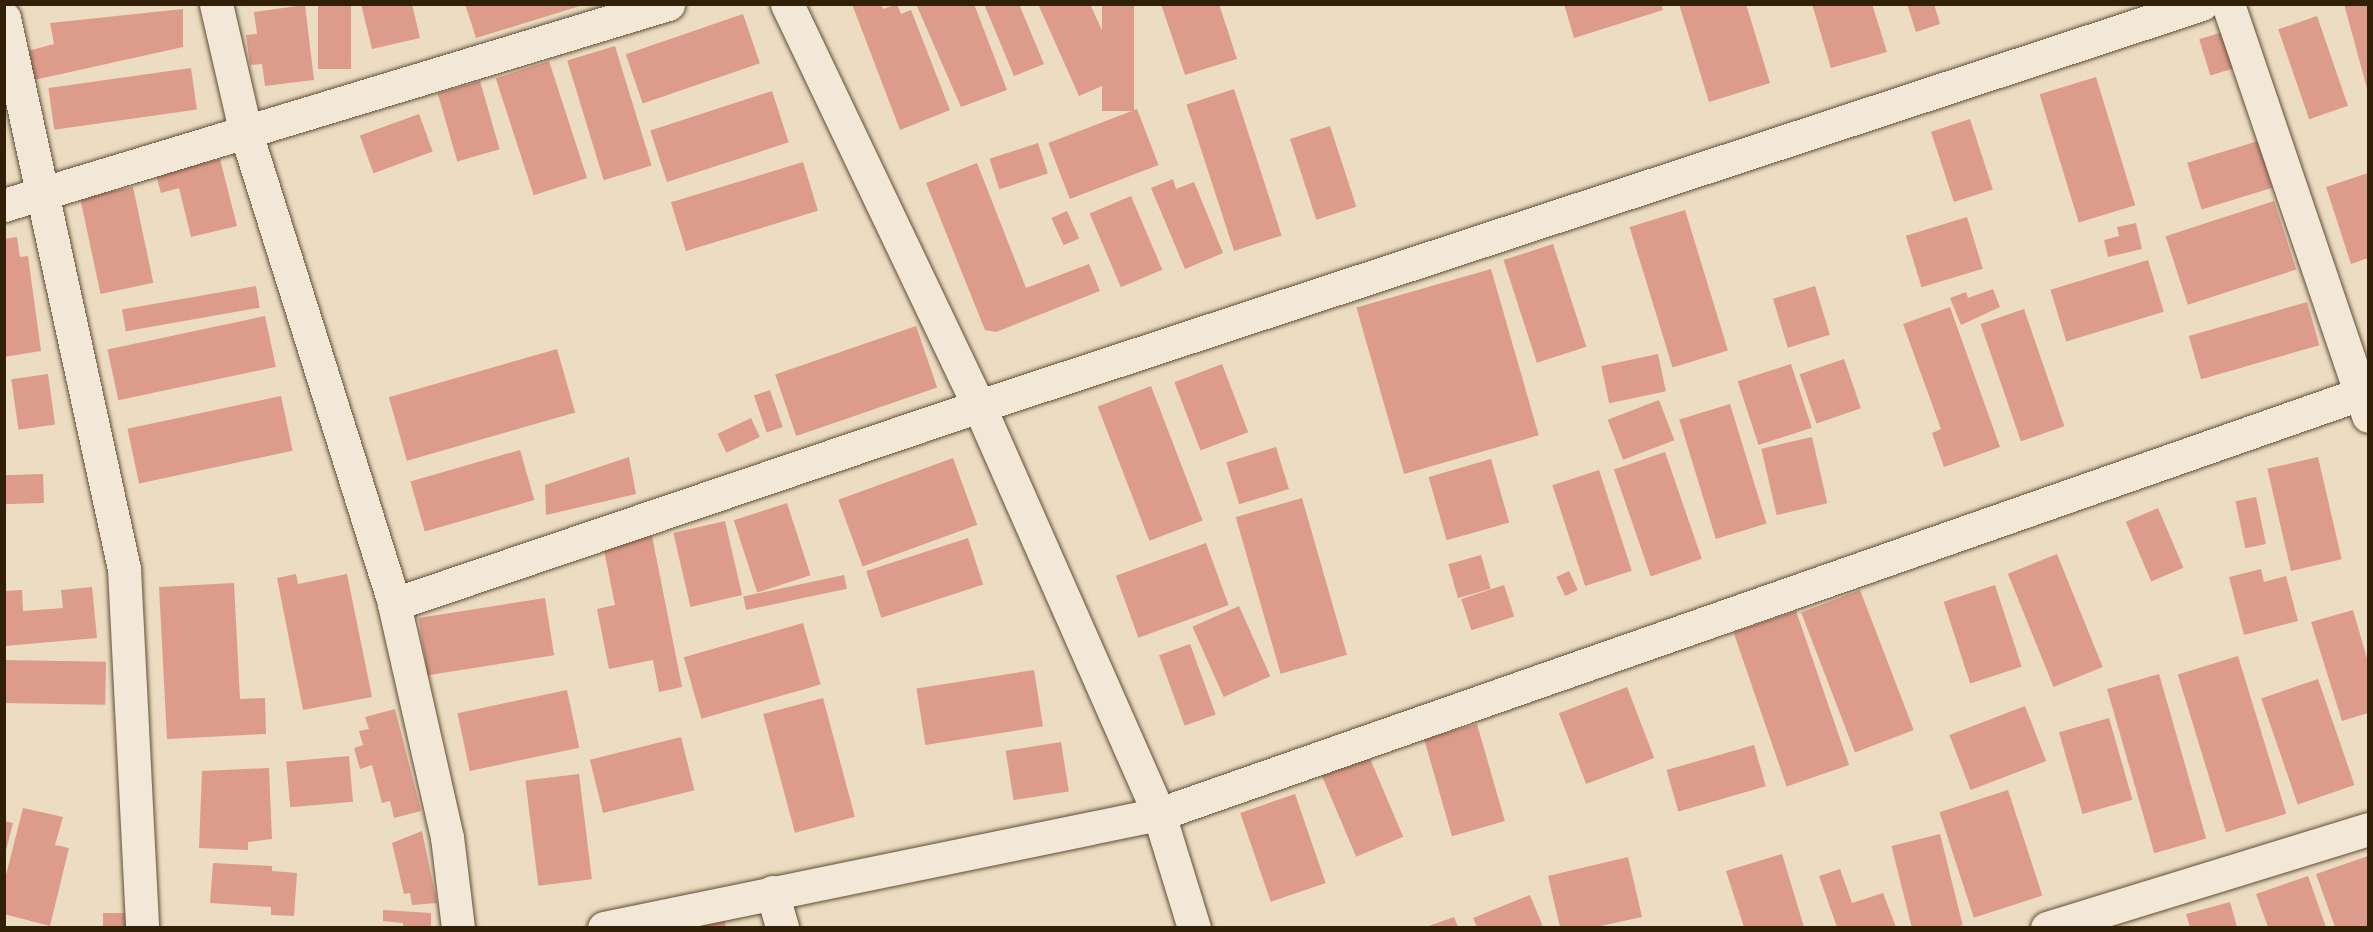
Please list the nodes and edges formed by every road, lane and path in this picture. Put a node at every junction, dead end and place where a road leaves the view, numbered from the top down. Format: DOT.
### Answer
graph roads {
  1 [pos="216,4"];
  2 [pos="668,4"];
  3 [pos="787,4"];
  4 [pos="2202,4"];
  5 [pos="2228,4"];
  6 [pos="4,18"];
  7 [pos="245,130"];
  8 [pos="40,194"];
  9 [pos="4,205"];
  10 [pos="2366,400"];
  11 [pos="979,406"];
  12 [pos="394,604"];
  13 [pos="1159,814"];
  14 [pos="2368,829"];
  15 [pos="772,892"];
  16 [pos="2083,922"];
  17 [pos="142,927"];
  18 [pos="458,927"];
  19 [pos="604,927"];
  20 [pos="782,927"];
  21 [pos="1194,927"];
  22 [pos="2047,927"];
  1 -- 7 [label="street"];
  2 -- 7 [label="street"];
  3 -- 11 [label="street"];
  4 -- 11 [label="street"];
  5 -- 10 [label="street"];
  6 -- 8 [label="street"];
  7 -- 8 [label="street"];
  7 -- 12 [label="street"];
  8 -- 9 [label="street"];
  8 -- 17 [label="street"];
  10 -- 13 [label="street"];
  11 -- 12 [label="street"];
  11 -- 13 [label="street"];
  12 -- 18 [label="street"];
  13 -- 15 [label="street"];
  13 -- 21 [label="street"];
  14 -- 16 [label="street"];
  15 -- 19 [label="street"];
  15 -- 20 [label="street"];
  16 -- 22 [label="street"];
}
